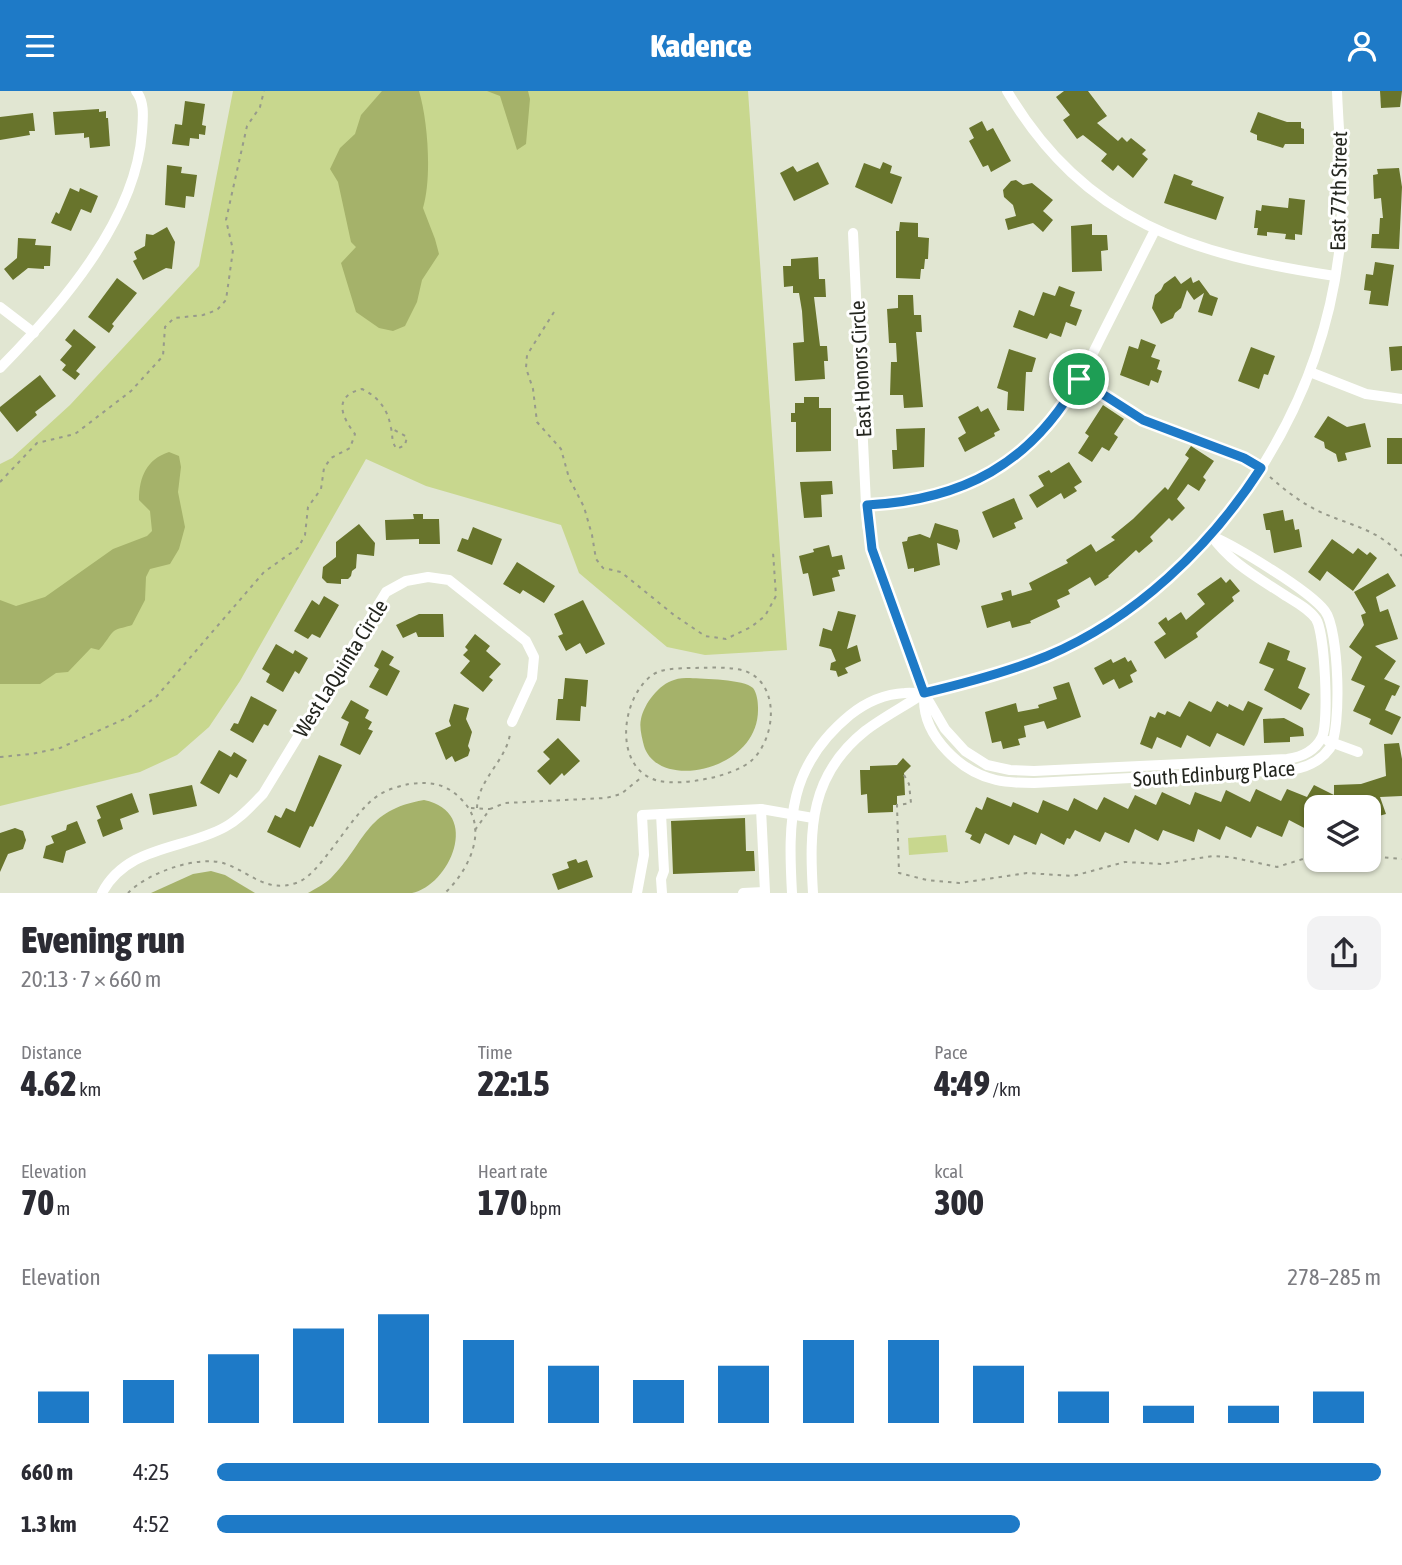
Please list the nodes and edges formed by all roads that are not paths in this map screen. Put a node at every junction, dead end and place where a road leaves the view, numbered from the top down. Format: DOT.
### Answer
graph roads {
  1 [pos="136,91"];
  2 [pos="1007,91"];
  3 [pos="1337,91"];
  4 [pos="1155,230"];
  5 [pos="853,233"];
  6 [pos="1335,276"];
  7 [pos="0,307"];
  8 [pos="34,333"];
  9 [pos="0,368"];
  10 [pos="1310,372"];
  11 [pos="1402,399"];
  12 [pos="867,505"];
  13 [pos="1211,535"];
  14 [pos="1332,612"];
  15 [pos="1317,621"];
  16 [pos="924,693"];
  17 [pos="512,722"];
  18 [pos="1321,738"];
  19 [pos="1332,744"];
  20 [pos="1358,752"];
  21 [pos="761,809"];
  22 [pos="661,814"];
  23 [pos="791,814"];
  24 [pos="813,818"];
  25 [pos="102,893"];
  26 [pos="637,893"];
  27 [pos="662,893"];
  28 [pos="743,893"];
  29 [pos="792,893"];
  30 [pos="813,893"];
  1 -- 8 [label="street"];
  2 -- 4 [label="street"];
  3 -- 6 [label="street, East 77th Street"];
  4 -- 6 [label="street"];
  4 -- 12 [label="street"];
  5 -- 12 [label="street, East Honors Circle"];
  6 -- 10 [label="street, East 77th Street"];
  7 -- 8 [label="street"];
  8 -- 9 [label="street"];
  10 -- 11 [label="street"];
  10 -- 13 [label="street, East 77th Street"];
  12 -- 16 [label="street, East Honors Circle"];
  13 -- 14 [label="street"];
  13 -- 15 [label="street"];
  13 -- 16 [label="street, East 77th Street"];
  14 -- 15 [label="street"];
  14 -- 19 [label="street"];
  15 -- 18 [label="street"];
  16 -- 18 [label="street, South Edinburg Place"];
  16 -- 19 [label="street, South Edinburg Place"];
  16 -- 23 [label="street"];
  16 -- 24 [label="street"];
  17 -- 25 [label="street, West LaQuinta Circle"];
  18 -- 19 [label="street"];
  19 -- 20 [label="street"];
  21 -- 22 [label="street"];
  21 -- 23 [label="street"];
  21 -- 28 [label="street"];
  22 -- 26 [label="street"];
  22 -- 27 [label="street"];
  23 -- 24 [label="street"];
  23 -- 29 [label="street"];
  24 -- 30 [label="street"];
}
